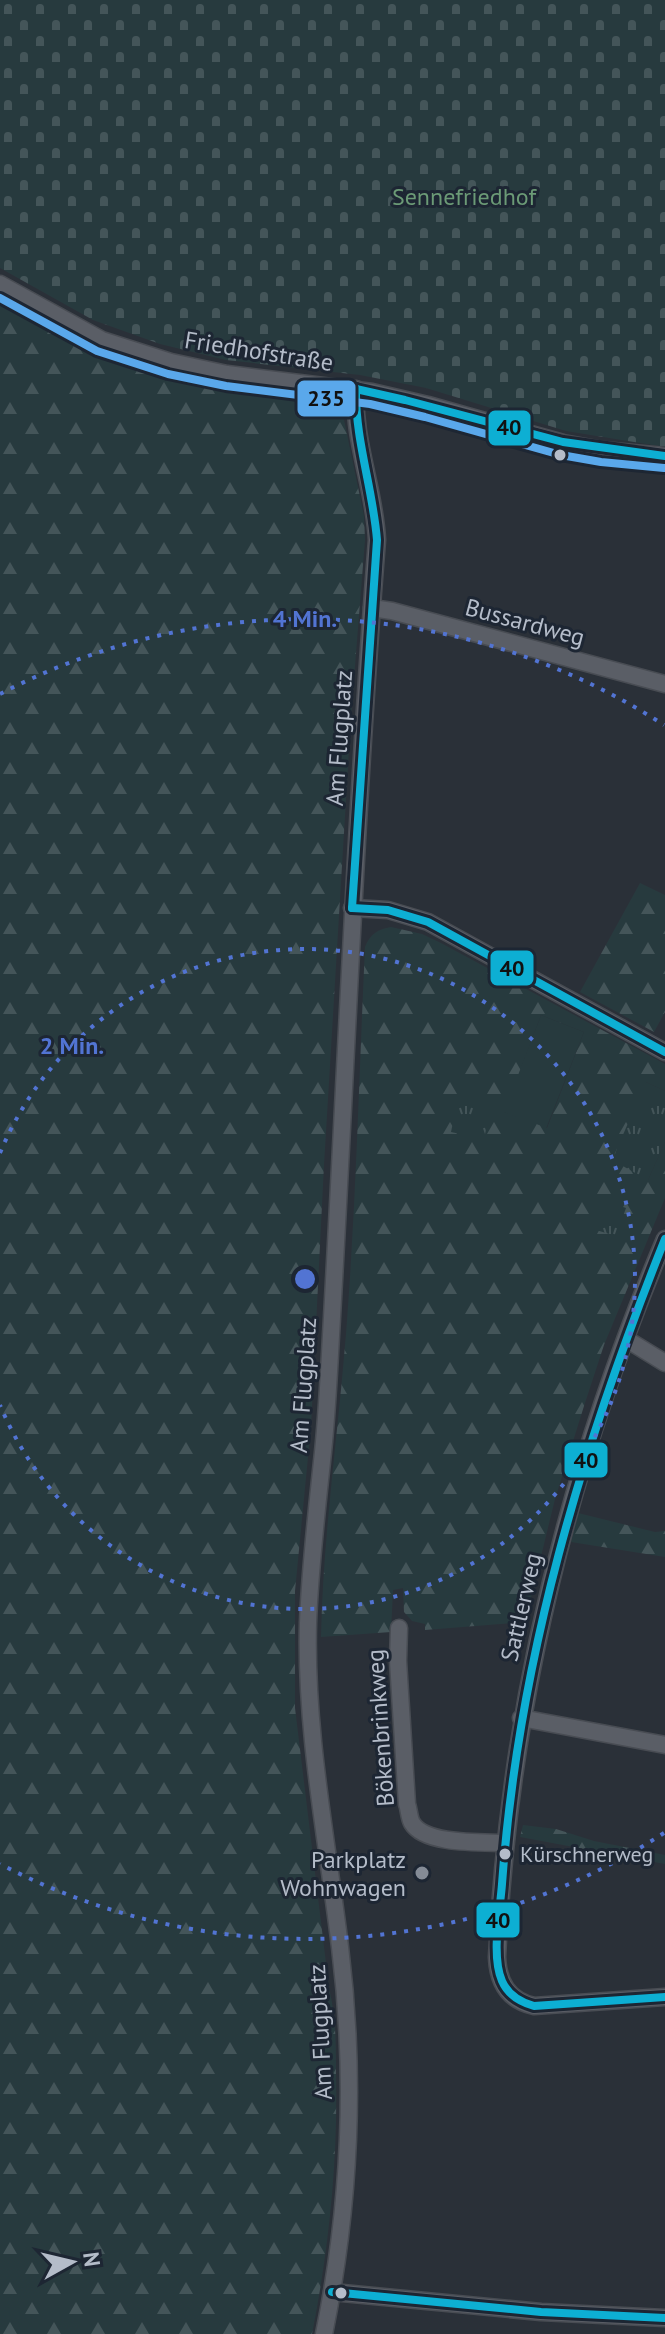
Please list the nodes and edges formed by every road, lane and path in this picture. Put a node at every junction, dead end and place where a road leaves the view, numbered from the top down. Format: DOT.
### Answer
graph roads {
  1 [pos="0,284"];
  2 [pos="356,389"];
  3 [pos="665,456"];
  4 [pos="372,608"];
  5 [pos="665,684"];
  6 [pos="352,908"];
  7 [pos="665,1052"];
  8 [pos="665,1239"];
  9 [pos="626,1339"];
  10 [pos="665,1363"];
  11 [pos="399,1628"];
  12 [pos="521,1718"];
  13 [pos="665,1745"];
  14 [pos="505,1843"];
  15 [pos="665,1997"];
  16 [pos="332,2292"];
  17 [pos="665,2318"];
  18 [pos="324,2334"];
  1 -- 2 [label="street, Friedhofstraße"];
  2 -- 3 [label="street, Friedhofstraße"];
  2 -- 4 [label="street, Am Flugplatz"];
  4 -- 5 [label="street, Bussardweg"];
  4 -- 6 [label="street, Am Flugplatz"];
  6 -- 7 [label="street"];
  6 -- 16 [label="street, Am Flugplatz"];
  8 -- 9 [label="street, Sattlerweg"];
  9 -- 10 [label="street"];
  9 -- 12 [label="street, Sattlerweg"];
  11 -- 14 [label="street, Bökenbrinkweg"];
  12 -- 13 [label="street"];
  12 -- 14 [label="street, Sattlerweg"];
  14 -- 15 [label="street, Sattlerweg"];
  16 -- 17 [label="street"];
  16 -- 18 [label="street, Am Flugplatz"];
}
